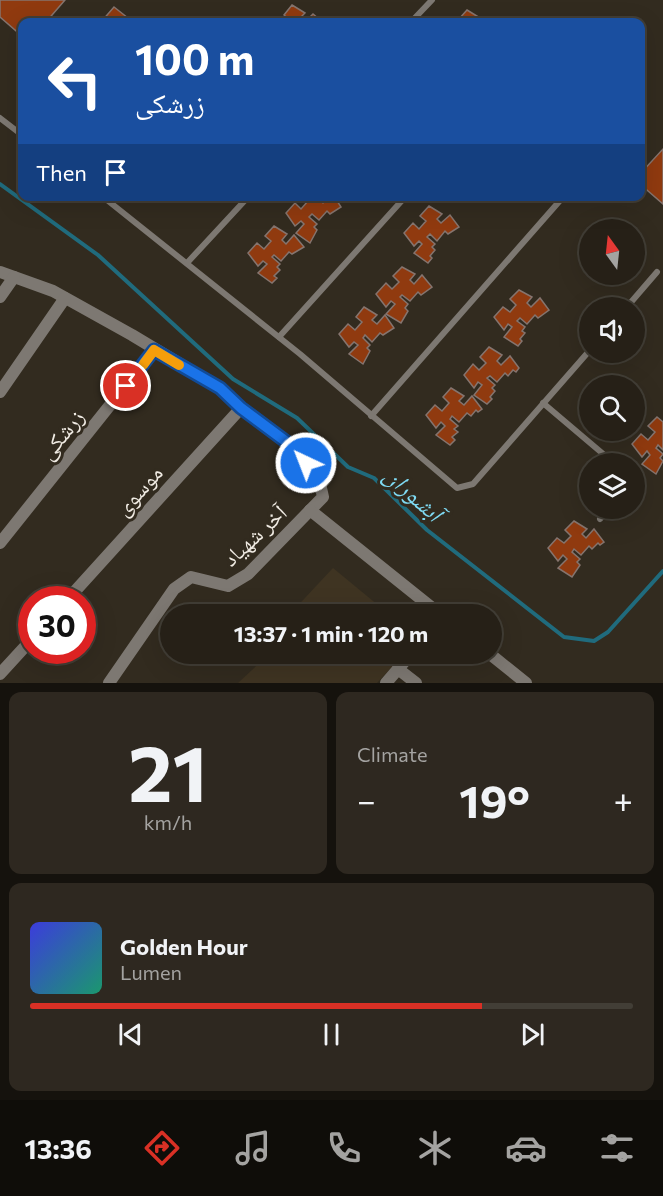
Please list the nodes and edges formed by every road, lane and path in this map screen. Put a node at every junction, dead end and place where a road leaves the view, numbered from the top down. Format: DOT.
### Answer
graph roads {
  1 [pos="432,0"];
  2 [pos="415,18"];
  3 [pos="0,118"];
  4 [pos="18,132"];
  5 [pos="108,201"];
  6 [pos="244,201"];
  7 [pos="401,201"];
  8 [pos="560,201"];
  9 [pos="187,263"];
  10 [pos="0,272"];
  11 [pos="657,272"];
  12 [pos="14,277"];
  13 [pos="0,297"];
  14 [pos="635,297"];
  15 [pos="65,298"];
  16 [pos="279,337"];
  17 [pos="154,350"];
  18 [pos="579,362"];
  19 [pos="0,392"];
  20 [pos="543,403"];
  21 [pos="241,408"];
  22 [pos="372,416"];
  23 [pos="602,453"];
  24 [pos="310,510"];
  25 [pos="0,543"];
  26 [pos="80,586"];
  27 [pos="427,604"];
  28 [pos="18,654"];
  29 [pos="402,664"];
  30 [pos="502,664"];
  31 [pos="398,669"];
  32 [pos="0,674"];
  33 [pos="109,683"];
  34 [pos="386,683"];
  35 [pos="416,683"];
  36 [pos="526,683"];
  1 -- 2 [label="lane"];
  3 -- 4 [label="lane"];
  5 -- 9 [label="lane"];
  6 -- 9 [label="lane"];
  7 -- 16 [label="lane"];
  8 -- 22 [label="lane"];
  9 -- 16 [label="lane"];
  10 -- 12 [label="street, آخر شهیاد"];
  11 -- 14 [label="lane"];
  12 -- 13 [label="street"];
  12 -- 15 [label="street, آخر شهیاد"];
  15 -- 17 [label="street, آخر شهیاد"];
  15 -- 19 [label="street"];
  16 -- 22 [label="lane"];
  17 -- 21 [label="street, آخر شهیاد"];
  17 -- 25 [label="street, زرشکی"];
  18 -- 20 [label="lane"];
  20 -- 22 [label="lane"];
  20 -- 23 [label="lane"];
  21 -- 24 [label="street, آخر شهیاد"];
  21 -- 26 [label="street, موسوی"];
  24 -- 27 [label="street"];
  24 -- 33 [label="street, آخر شهیاد"];
  28 -- 32 [label="street"];
  29 -- 31 [label="street"];
  30 -- 36 [label="street"];
  31 -- 34 [label="street"];
  31 -- 35 [label="street"];
}
